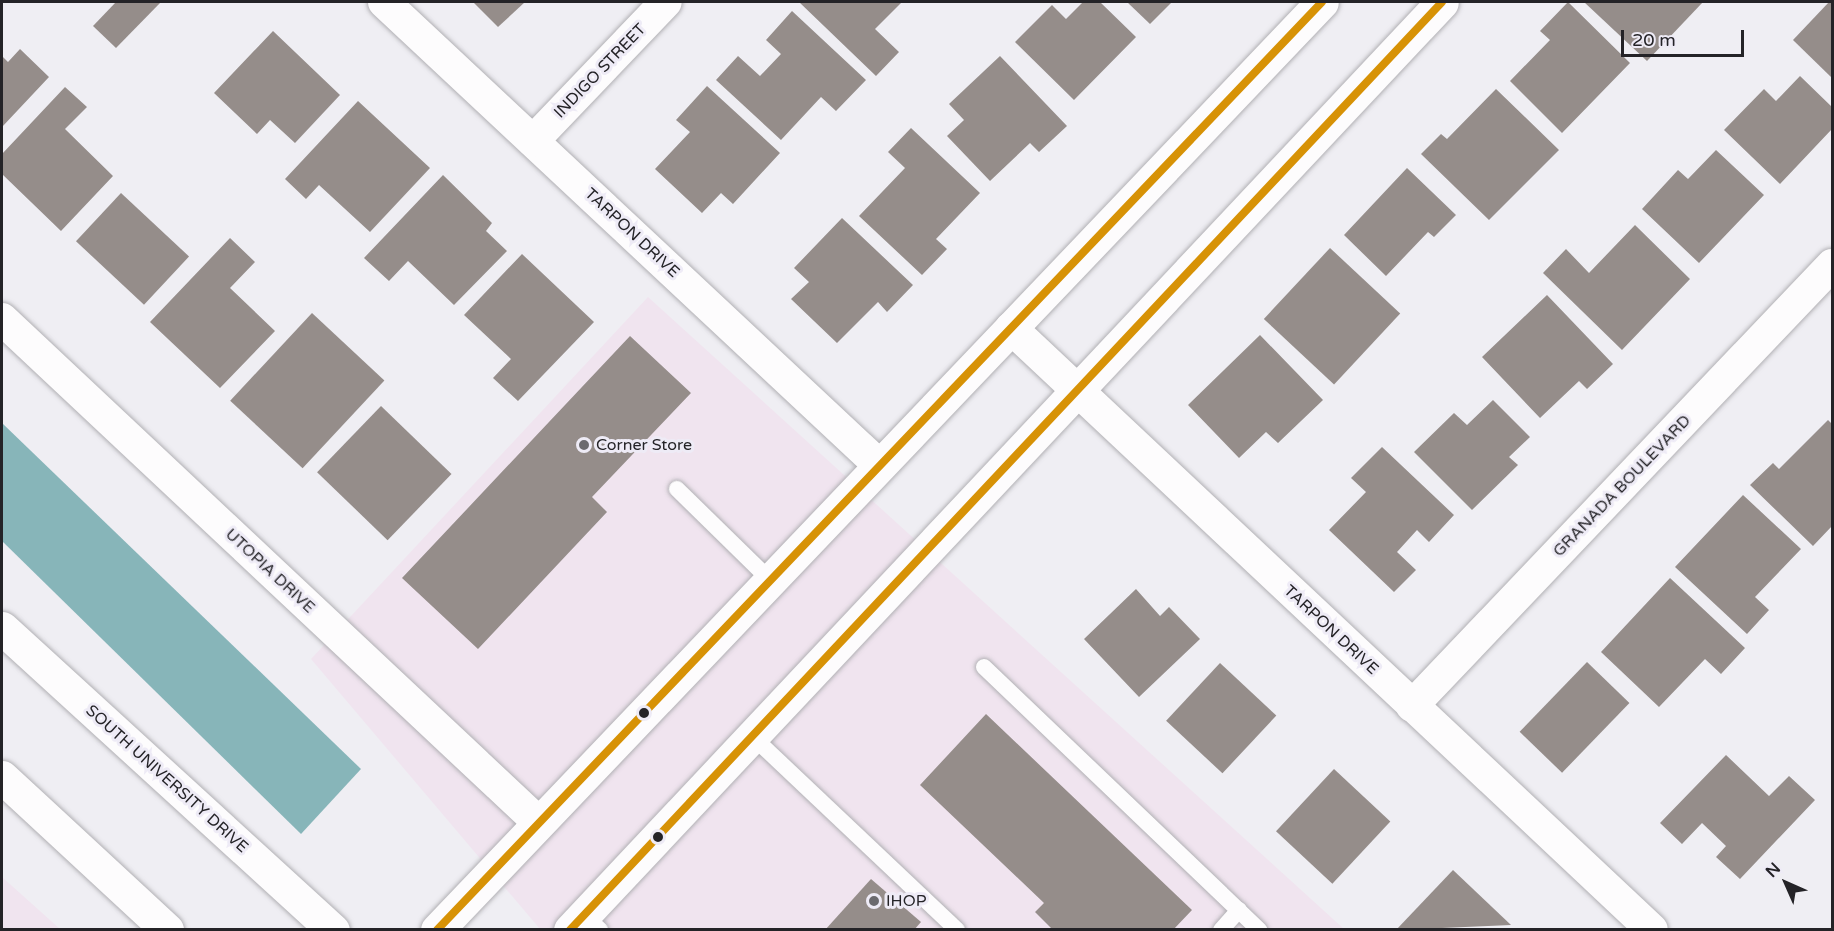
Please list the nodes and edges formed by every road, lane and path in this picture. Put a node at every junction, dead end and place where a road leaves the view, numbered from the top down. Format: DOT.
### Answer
graph roads {
  1 [pos="384,2"];
  2 [pos="666,2"];
  3 [pos="1323,2"];
  4 [pos="1442,2"];
  5 [pos="533,141"];
  6 [pos="1833,265"];
  7 [pos="2,319"];
  8 [pos="1011,328"];
  9 [pos="1076,389"];
  10 [pos="879,465"];
  11 [pos="677,489"];
  12 [pos="770,580"];
  13 [pos="2,628"];
  14 [pos="984,667"];
  15 [pos="1412,706"];
  16 [pos="752,735"];
  17 [pos="2,777"];
  18 [pos="539,823"];
  19 [pos="1239,910"];
  20 [pos="585,925"];
  21 [pos="167,930"];
  22 [pos="333,930"];
  23 [pos="437,930"];
  24 [pos="957,930"];
  25 [pos="1221,930"];
  26 [pos="1260,930"];
  27 [pos="1652,930"];
  1 -- 5 [label="street, TARPON DRIVE"];
  2 -- 5 [label="street, INDIGO STREET"];
  3 -- 8 [label="main road"];
  4 -- 9 [label="main road"];
  5 -- 10 [label="street, TARPON DRIVE"];
  6 -- 15 [label="street, GRANADA BOULEVARD"];
  7 -- 18 [label="street, UTOPIA DRIVE"];
  8 -- 9 [label="street, TARPON DRIVE"];
  8 -- 10 [label="main road"];
  9 -- 15 [label="street, TARPON DRIVE"];
  9 -- 16 [label="main road"];
  10 -- 12 [label="main road"];
  11 -- 12 [label="lane"];
  12 -- 18 [label="main road"];
  13 -- 22 [label="main road, SOUTH UNIVERSITY DRIVE"];
  14 -- 19 [label="lane"];
  15 -- 27 [label="street, TARPON DRIVE"];
  16 -- 20 [label="main road"];
  16 -- 24 [label="lane"];
  17 -- 21 [label="main road"];
  18 -- 23 [label="main road"];
  19 -- 25 [label="lane"];
  19 -- 26 [label="lane"];
}
